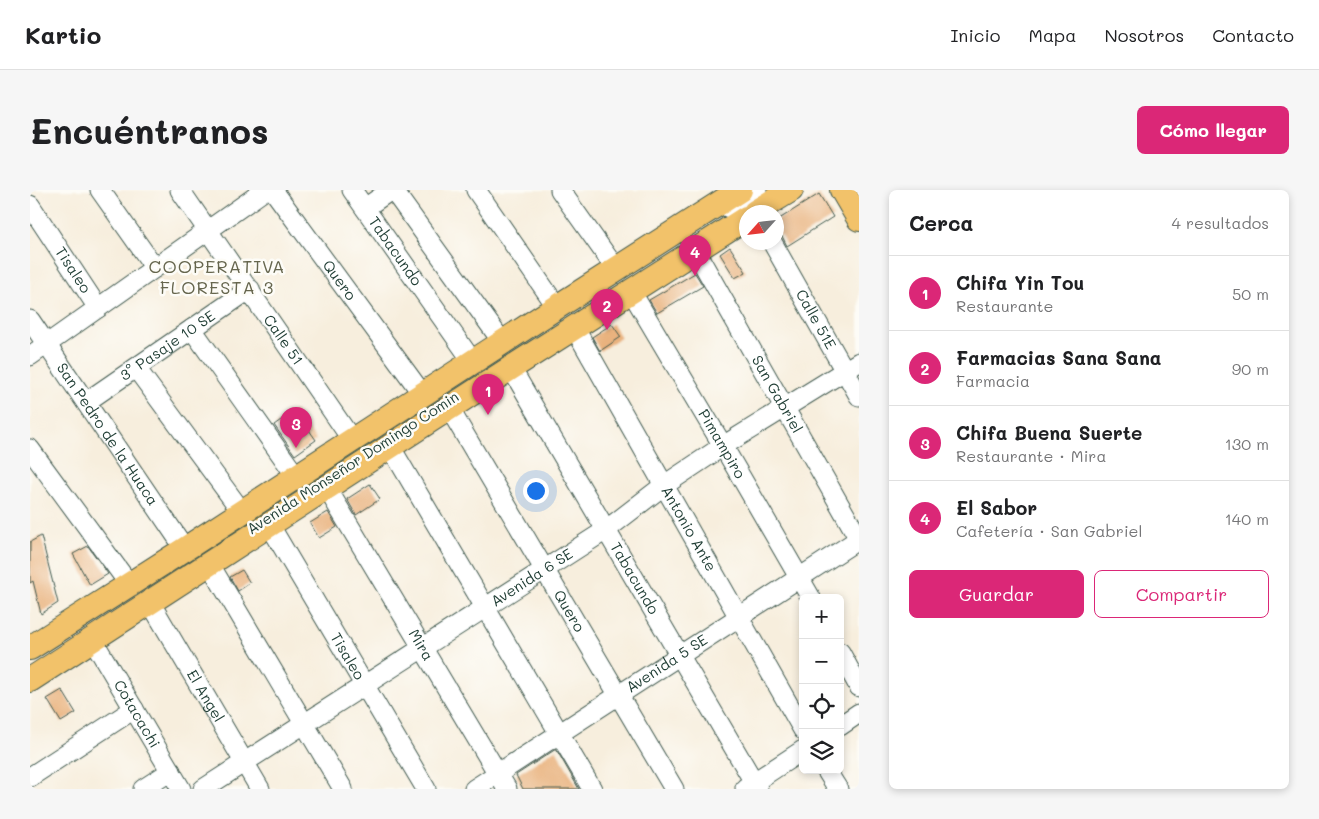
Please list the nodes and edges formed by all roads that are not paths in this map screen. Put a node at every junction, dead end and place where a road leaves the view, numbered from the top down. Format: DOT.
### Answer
graph roads {
  1 [pos="100,190"];
  2 [pos="180,190"];
  3 [pos="265,190"];
  4 [pos="273,190"];
  5 [pos="352,190"];
  6 [pos="392,190"];
  7 [pos="476,190"];
  8 [pos="740,190"];
  9 [pos="757,190"];
  10 [pos="776,190"];
  11 [pos="791,190"];
  12 [pos="842,190"];
  13 [pos="566,192"];
  14 [pos="30,205"];
  15 [pos="766,205"];
  16 [pos="365,208"];
  17 [pos="859,219"];
  18 [pos="739,222"];
  19 [pos="208,230"];
  20 [pos="695,250"];
  21 [pos="777,250"];
  22 [pos="155,268"];
  23 [pos="616,269"];
  24 [pos="250,289"];
  25 [pos="631,291"];
  26 [pos="557,307"];
  27 [pos="98,308"];
  28 [pos="30,320"];
  29 [pos="574,327"];
  30 [pos="192,329"];
  31 [pos="503,343"];
  32 [pos="47,344"];
  33 [pos="30,356"];
  34 [pos="473,362"];
  35 [pos="852,366"];
  36 [pos="136,368"];
  37 [pos="512,368"];
  38 [pos="422,395"];
  39 [pos="859,396"];
  40 [pos="86,402"];
  41 [pos="449,408"];
  42 [pos="784,408"];
  43 [pos="352,440"];
  44 [pos="390,446"];
  45 [pos="723,446"];
  46 [pos="30,449"];
  47 [pos="296,476"];
  48 [pos="663,486"];
  49 [pos="334,500"];
  50 [pos="242,512"];
  51 [pos="269,524"];
  52 [pos="606,530"];
  53 [pos="859,539"];
  54 [pos="185,549"];
  55 [pos="209,563"];
  56 [pos="544,570"];
  57 [pos="800,578"];
  58 [pos="128,584"];
  59 [pos="808,594"];
  60 [pos="150,602"];
  61 [pos="485,608"];
  62 [pos="738,618"];
  63 [pos="93,640"];
  64 [pos="30,648"];
  65 [pos="423,648"];
  66 [pos="680,655"];
  67 [pos="30,659"];
  68 [pos="844,659"];
  69 [pos="30,672"];
  70 [pos="30,680"];
  71 [pos="365,685"];
  72 [pos="859,687"];
  73 [pos="618,695"];
  74 [pos="134,709"];
  75 [pos="859,713"];
  76 [pos="844,723"];
  77 [pos="304,724"];
  78 [pos="802,729"];
  79 [pos="560,733"];
  80 [pos="799,753"];
  81 [pos="244,763"];
  82 [pos="171,771"];
  83 [pos="829,774"];
  84 [pos="30,777"];
  85 [pos="503,781"];
  86 [pos="752,787"];
  87 [pos="143,789"];
  88 [pos="181,789"];
  89 [pos="204,789"];
  90 [pos="260,789"];
  91 [pos="343,789"];
  92 [pos="426,789"];
  93 [pos="474,789"];
  94 [pos="592,789"];
  95 [pos="674,789"];
  96 [pos="838,789"];
  1 -- 22 [label="street"];
  2 -- 19 [label="street, Calle 51"];
  3 -- 19 [label="street"];
  4 -- 38 [label="street, Quero"];
  5 -- 16 [label="street, Tabacundo"];
  6 -- 16 [label="street"];
  6 -- 31 [label="street"];
  7 -- 26 [label="street"];
  8 -- 23 [label="main road, Avenida Monseñor Domingo Comin"];
  9 -- 67 [label="street, Avenida Monseñor Domingo Comin"];
  10 -- 69 [label="street, Avenida Monseñor Domingo Comin"];
  11 -- 15 [label="main road"];
  12 -- 17 [label="main road"];
  13 -- 23 [label="street"];
  14 -- 27 [label="street, Tisaleo"];
  16 -- 34 [label="street, Tabacundo"];
  18 -- 20 [label="main road, Avenida Monseñor Domingo Comin"];
  19 -- 22 [label="street"];
  19 -- 24 [label="street, Calle 51"];
  20 -- 25 [label="main road, Avenida Monseñor Domingo Comin"];
  20 -- 42 [label="street, San Gabriel"];
  21 -- 35 [label="street, Calle 51E"];
  22 -- 27 [label="street"];
  23 -- 26 [label="main road, Avenida Monseñor Domingo Comin"];
  24 -- 30 [label="street, 3° Pasaje 10 SE"];
  24 -- 43 [label="street, Calle 51"];
  25 -- 29 [label="main road, Avenida Monseñor Domingo Comin"];
  25 -- 45 [label="street, Pimampiro"];
  26 -- 31 [label="main road, Avenida Monseñor Domingo Comin"];
  27 -- 32 [label="street"];
  28 -- 32 [label="street, San Pedro de la Huaca"];
  29 -- 37 [label="main road, Avenida Monseñor Domingo Comin"];
  29 -- 48 [label="street, Antonio Ante"];
  30 -- 36 [label="street, 3° Pasaje 10 SE"];
  30 -- 47 [label="street"];
  31 -- 34 [label="main road, Avenida Monseñor Domingo Comin"];
  32 -- 33 [label="street"];
  32 -- 40 [label="street, San Pedro de la Huaca"];
  34 -- 38 [label="main road, Avenida Monseñor Domingo Comin"];
  35 -- 39 [label="street, Calle 51E"];
  35 -- 42 [label="street, Avenida 6 SE"];
  36 -- 40 [label="street, 3° Pasaje 10 SE"];
  36 -- 50 [label="street"];
  37 -- 41 [label="main road, Avenida Monseñor Domingo Comin"];
  37 -- 52 [label="street, Tabacundo"];
  38 -- 43 [label="main road, Avenida Monseñor Domingo Comin"];
  40 -- 54 [label="street, San Pedro de la Huaca"];
  41 -- 44 [label="main road, Avenida Monseñor Domingo Comin"];
  41 -- 56 [label="street, Quero"];
  42 -- 45 [label="street, Avenida 6 SE"];
  42 -- 53 [label="street, San Gabriel"];
  43 -- 47 [label="main road, Avenida Monseñor Domingo Comin"];
  44 -- 51 [label="main road, Avenida Monseñor Domingo Comin"];
  44 -- 61 [label="street"];
  45 -- 48 [label="street, Avenida 6 SE"];
  45 -- 57 [label="street, Pimampiro"];
  46 -- 58 [label="street"];
  47 -- 50 [label="main road, Avenida Monseñor Domingo Comin"];
  48 -- 52 [label="street, Avenida 6 SE"];
  48 -- 62 [label="street, Antonio Ante"];
  49 -- 65 [label="street, Mira"];
  50 -- 54 [label="main road, Avenida Monseñor Domingo Comin"];
  51 -- 55 [label="main road, Avenida Monseñor Domingo Comin"];
  51 -- 71 [label="street, Tisaleo"];
  52 -- 56 [label="street, Avenida 6 SE"];
  52 -- 66 [label="street, Tabacundo"];
  53 -- 57 [label="street, Avenida 5 SE"];
  54 -- 58 [label="main road, Avenida Monseñor Domingo Comin"];
  55 -- 60 [label="main road, Avenida Monseñor Domingo Comin"];
  55 -- 77 [label="street"];
  56 -- 61 [label="street, Avenida 6 SE"];
  56 -- 73 [label="street, Quero"];
  57 -- 59 [label="street, Pimampiro"];
  57 -- 62 [label="street, Avenida 5 SE"];
  58 -- 64 [label="main road, Avenida Monseñor Domingo Comin"];
  60 -- 63 [label="main road, Avenida Monseñor Domingo Comin"];
  60 -- 81 [label="street, El Angel"];
  61 -- 65 [label="street, Avenida 6 SE"];
  61 -- 79 [label="street"];
  62 -- 66 [label="street, Avenida 5 SE"];
  62 -- 78 [label="street, Antonio Ante"];
  63 -- 70 [label="main road, Avenida Monseñor Domingo Comin"];
  63 -- 74 [label="street, Cotacachi"];
  65 -- 71 [label="street, Avenida 6 SE"];
  65 -- 85 [label="street, Mira"];
  66 -- 73 [label="street, Avenida 5 SE"];
  66 -- 86 [label="street, Tabacundo"];
  68 -- 72 [label="street"];
  71 -- 77 [label="street, Avenida 6 SE"];
  71 -- 92 [label="street, Tisaleo"];
  73 -- 79 [label="street, Avenida 5 SE"];
  73 -- 95 [label="street, Quero"];
  74 -- 82 [label="street, Cotacachi"];
  74 -- 84 [label="street"];
  75 -- 76 [label="street"];
  77 -- 81 [label="street, Avenida 6 SE"];
  77 -- 91 [label="street"];
  79 -- 85 [label="street, Avenida 5 SE"];
  79 -- 94 [label="street"];
  80 -- 86 [label="street"];
  81 -- 89 [label="street, Avenida 6 SE"];
  81 -- 90 [label="street, El Angel"];
  82 -- 87 [label="street"];
  82 -- 88 [label="street, Cotacachi"];
  83 -- 96 [label="street"];
  85 -- 93 [label="street, Avenida 5 SE"];
}
